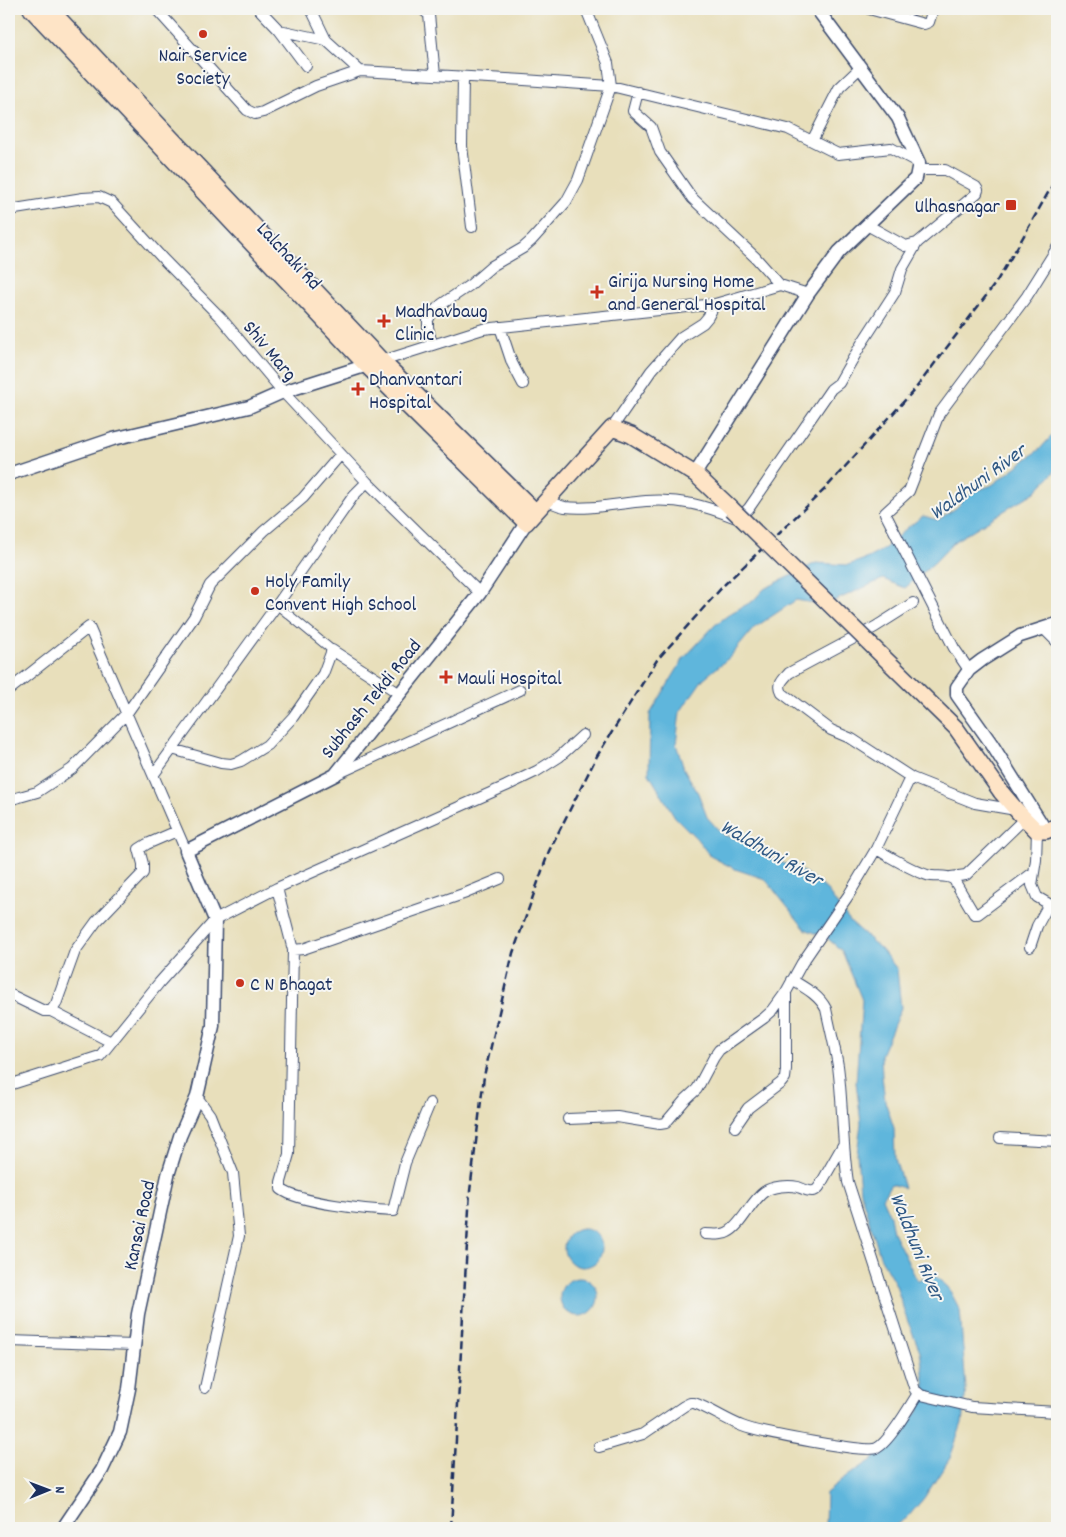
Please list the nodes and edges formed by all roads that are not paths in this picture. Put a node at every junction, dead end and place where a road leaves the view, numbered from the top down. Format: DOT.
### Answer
graph roads {
  1 [pos="31,9"];
  2 [pos="50,9"];
  3 [pos="156,9"];
  4 [pos="258,9"];
  5 [pos="311,9"];
  6 [pos="422,9"];
  7 [pos="586,9"];
  8 [pos="817,9"];
  9 [pos="869,9"];
  10 [pos="933,9"];
  11 [pos="279,30"];
  12 [pos="326,40"];
  13 [pos="306,66"];
  14 [pos="860,68"];
  15 [pos="360,71"];
  16 [pos="103,75"];
  17 [pos="435,75"];
  18 [pos="464,76"];
  19 [pos="611,86"];
  20 [pos="638,92"];
  21 [pos="812,141"];
  22 [pos="168,145"];
  23 [pos="918,167"];
  24 [pos="9,210"];
  25 [pos="867,225"];
  26 [pos="472,227"];
  27 [pos="917,243"];
  28 [pos="1057,248"];
  29 [pos="780,285"];
  30 [pos="808,294"];
  31 [pos="715,304"];
  32 [pos="500,327"];
  33 [pos="432,345"];
  34 [pos="382,361"];
  35 [pos="367,366"];
  36 [pos="523,384"];
  37 [pos="283,392"];
  38 [pos="612,428"];
  39 [pos="341,454"];
  40 [pos="9,474"];
  41 [pos="695,474"];
  42 [pos="367,482"];
  43 [pos="547,501"];
  44 [pos="531,518"];
  45 [pos="480,593"];
  46 [pos="913,603"];
  47 [pos="277,605"];
  48 [pos="1057,624"];
  49 [pos="1043,628"];
  50 [pos="1057,642"];
  51 [pos="332,650"];
  52 [pos="969,670"];
  53 [pos="9,690"];
  54 [pos="520,690"];
  55 [pos="400,694"];
  56 [pos="127,714"];
  57 [pos="583,735"];
  58 [pos="172,749"];
  59 [pos="154,774"];
  60 [pos="335,775"];
  61 [pos="912,778"];
  62 [pos="9,800"];
  63 [pos="1020,814"];
  64 [pos="1047,829"];
  65 [pos="177,831"];
  66 [pos="876,849"];
  67 [pos="186,851"];
  68 [pos="1034,872"];
  69 [pos="950,877"];
  70 [pos="500,879"];
  71 [pos="277,888"];
  72 [pos="1053,905"];
  73 [pos="215,920"];
  74 [pos="1030,947"];
  75 [pos="293,950"];
  76 [pos="792,980"];
  77 [pos="786,992"];
  78 [pos="9,994"];
  79 [pos="51,1011"];
  80 [pos="111,1042"];
  81 [pos="9,1085"];
  82 [pos="197,1097"];
  83 [pos="430,1103"];
  84 [pos="568,1119"];
  85 [pos="735,1127"];
  86 [pos="1000,1138"];
  87 [pos="1057,1141"];
  88 [pos="844,1144"];
  89 [pos="705,1234"];
  90 [pos="9,1341"];
  91 [pos="134,1345"];
  92 [pos="204,1388"];
  93 [pos="919,1394"];
  94 [pos="1057,1412"];
  95 [pos="599,1446"];
  96 [pos="63,1528"];
  1 -- 16 [label="main road, Lalchaki Rd"];
  2 -- 16 [label="main road, Lalchaki Rd"];
  3 -- 15 [label="street"];
  4 -- 11 [label="street"];
  5 -- 12 [label="street"];
  6 -- 17 [label="street"];
  7 -- 19 [label="street"];
  8 -- 14 [label="street"];
  9 -- 10 [label="street"];
  11 -- 12 [label="street"];
  11 -- 13 [label="street"];
  12 -- 15 [label="street"];
  14 -- 21 [label="street"];
  14 -- 23 [label="street"];
  15 -- 17 [label="street"];
  16 -- 22 [label="main road, Lalchaki Rd"];
  17 -- 18 [label="street"];
  18 -- 19 [label="street"];
  18 -- 26 [label="street"];
  19 -- 20 [label="street"];
  19 -- 33 [label="street"];
  20 -- 21 [label="street"];
  20 -- 29 [label="street"];
  21 -- 23 [label="street"];
  22 -- 34 [label="main road, Lalchaki Rd"];
  22 -- 35 [label="main road, Lalchaki Rd"];
  23 -- 25 [label="street"];
  23 -- 27 [label="street"];
  24 -- 37 [label="street, Shiv Marg"];
  25 -- 27 [label="street"];
  25 -- 30 [label="street"];
  27 -- 43 [label="street"];
  28 -- 52 [label="street"];
  29 -- 30 [label="street"];
  29 -- 31 [label="street"];
  30 -- 41 [label="street"];
  31 -- 32 [label="street"];
  31 -- 38 [label="street"];
  32 -- 33 [label="street"];
  32 -- 36 [label="street"];
  33 -- 34 [label="street"];
  34 -- 35 [label="street"];
  34 -- 44 [label="main road, Lalchaki Rd"];
  35 -- 37 [label="street"];
  35 -- 44 [label="main road, Lalchaki Rd"];
  37 -- 39 [label="street, Shiv Marg"];
  37 -- 40 [label="street"];
  38 -- 41 [label="main road"];
  38 -- 43 [label="main road"];
  39 -- 42 [label="street, Shiv Marg"];
  39 -- 56 [label="street"];
  41 -- 63 [label="main road, bridge"];
  42 -- 45 [label="street, Shiv Marg"];
  42 -- 47 [label="street"];
  43 -- 44 [label="main road"];
  44 -- 45 [label="street, Subhash Tekdi Road"];
  45 -- 55 [label="street, Subhash Tekdi Road"];
  46 -- 61 [label="street"];
  47 -- 51 [label="street"];
  47 -- 58 [label="street"];
  48 -- 49 [label="street"];
  49 -- 50 [label="street"];
  49 -- 52 [label="street"];
  51 -- 55 [label="street"];
  51 -- 58 [label="street"];
  52 -- 64 [label="street"];
  53 -- 56 [label="street"];
  54 -- 60 [label="street"];
  55 -- 60 [label="street, Subhash Tekdi Road"];
  56 -- 59 [label="street"];
  56 -- 62 [label="street"];
  57 -- 71 [label="street"];
  58 -- 59 [label="street"];
  59 -- 65 [label="street"];
  60 -- 67 [label="street, Subhash Tekdi Road"];
  61 -- 63 [label="street"];
  61 -- 66 [label="street"];
  63 -- 64 [label="main road"];
  63 -- 69 [label="street"];
  64 -- 68 [label="street"];
  65 -- 67 [label="street"];
  65 -- 79 [label="street"];
  66 -- 69 [label="street"];
  66 -- 76 [label="street"];
  67 -- 73 [label="street"];
  68 -- 69 [label="street"];
  68 -- 72 [label="street"];
  70 -- 75 [label="street"];
  71 -- 73 [label="street"];
  71 -- 75 [label="street"];
  72 -- 74 [label="street"];
  73 -- 80 [label="street"];
  73 -- 82 [label="street, Kansai Road"];
  75 -- 83 [label="street"];
  76 -- 77 [label="street"];
  76 -- 88 [label="street"];
  77 -- 84 [label="street"];
  77 -- 85 [label="street"];
  78 -- 79 [label="street"];
  79 -- 80 [label="street"];
  80 -- 81 [label="street"];
  82 -- 91 [label="street, Kansai Road"];
  82 -- 92 [label="street"];
  86 -- 87 [label="street"];
  88 -- 89 [label="street"];
  88 -- 93 [label="street"];
  90 -- 91 [label="street"];
  91 -- 96 [label="street, Kansai Road"];
  93 -- 94 [label="street"];
  93 -- 95 [label="street"];
}
